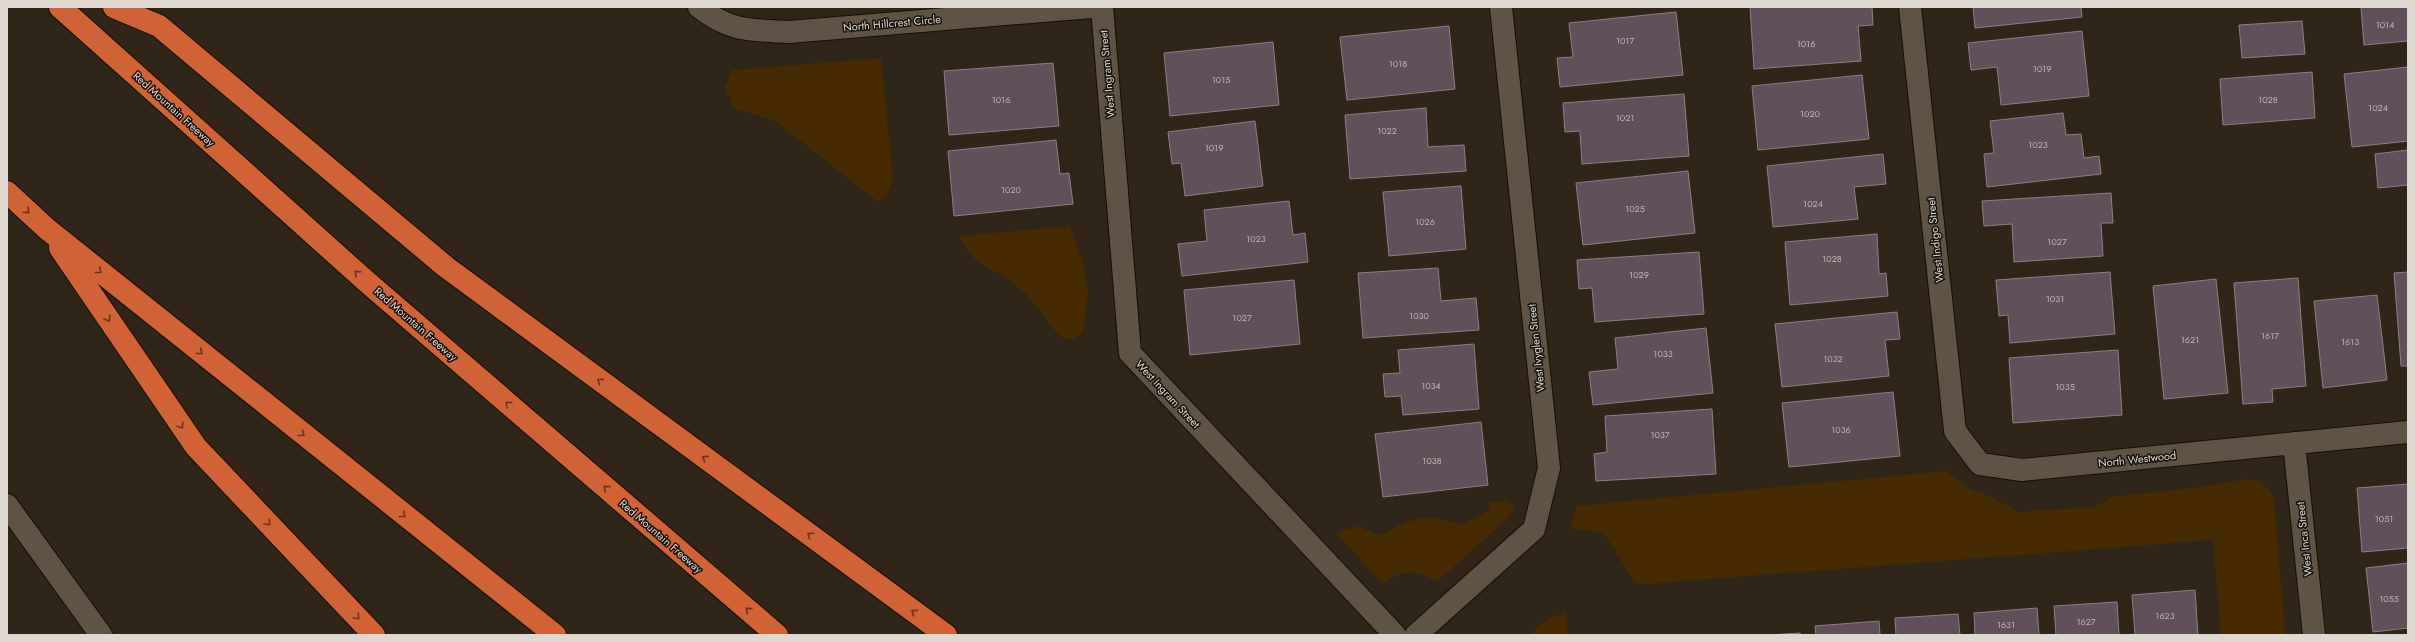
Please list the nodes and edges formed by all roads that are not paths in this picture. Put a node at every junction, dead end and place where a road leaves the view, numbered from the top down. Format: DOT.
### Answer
graph roads {
  1 [pos="60,7"];
  2 [pos="114,7"];
  3 [pos="699,7"];
  4 [pos="1091,7"];
  5 [pos="1102,7"];
  6 [pos="1501,7"];
  7 [pos="1910,7"];
  8 [pos="7,192"];
  9 [pos="47,229"];
  10 [pos="2408,432"];
  11 [pos="2294,443"];
  12 [pos="1980,464"];
  13 [pos="7,505"];
  14 [pos="101,635"];
  15 [pos="374,635"];
  16 [pos="554,635"];
  17 [pos="777,635"];
  18 [pos="946,635"];
  19 [pos="1394,635"];
  20 [pos="1416,635"];
  21 [pos="2314,635"];
  17 -- 1 [label="highway, Red Mountain Freeway, one-way"];
  18 -- 2 [label="highway, one-way"];
  3 -- 4 [label="street, North Hillcrest Circle"];
  5 -- 19 [label="street, West Ingram Street"];
  6 -- 20 [label="street, West Ivyglen Street"];
  7 -- 12 [label="street, West Indigo Street"];
  8 -- 9 [label="highway, one-way"];
  9 -- 15 [label="highway, one-way"];
  9 -- 16 [label="highway, one-way"];
  10 -- 11 [label="street, North Westwood"];
  11 -- 12 [label="street, North Westwood"];
  11 -- 21 [label="street, West Inca Street"];
  13 -- 14 [label="street"];
}
